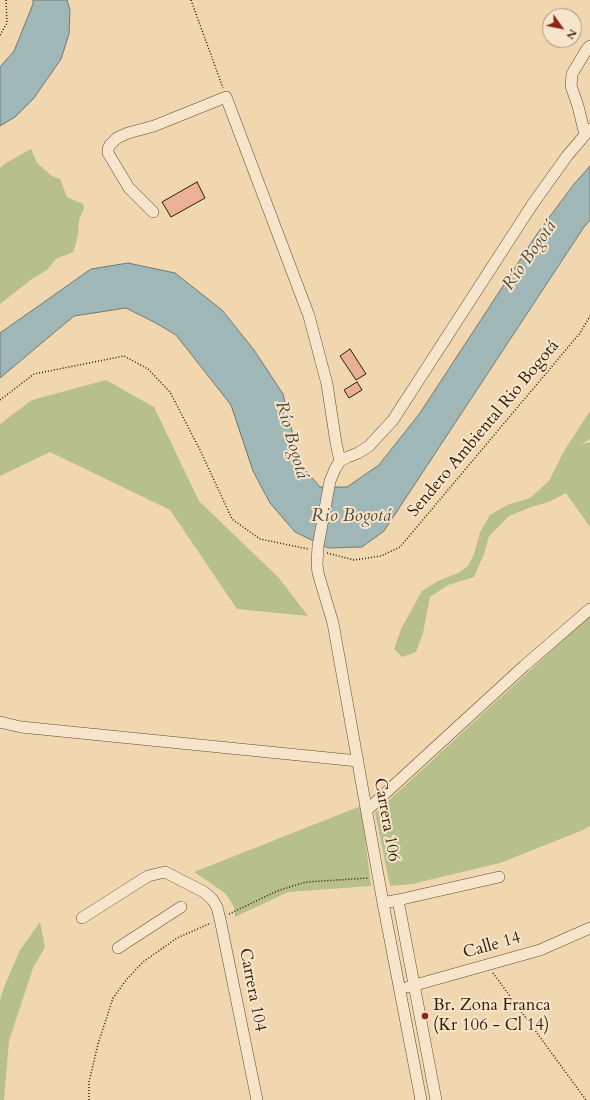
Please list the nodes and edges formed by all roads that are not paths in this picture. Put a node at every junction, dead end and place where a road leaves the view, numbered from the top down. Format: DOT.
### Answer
graph roads {
  1 [pos="590,46"];
  2 [pos="587,132"];
  3 [pos="153,212"];
  4 [pos="340,462"];
  5 [pos="590,609"];
  6 [pos="0,722"];
  7 [pos="358,761"];
  8 [pos="367,810"];
  9 [pos="499,878"];
  10 [pos="398,900"];
  11 [pos="383,903"];
  12 [pos="182,907"];
  13 [pos="82,918"];
  14 [pos="590,928"];
  15 [pos="118,948"];
  16 [pos="414,986"];
  17 [pos="400,990"];
  18 [pos="257,1100"];
  19 [pos="421,1100"];
  20 [pos="436,1100"];
  1 -- 2 [label="street"];
  2 -- 4 [label="street"];
  3 -- 4 [label="street"];
  4 -- 7 [label="street, Carrera 106"];
  5 -- 8 [label="street"];
  6 -- 7 [label="street"];
  7 -- 8 [label="street, Carrera 106"];
  8 -- 11 [label="street, Carrera 106"];
  9 -- 10 [label="street"];
  10 -- 11 [label="street"];
  10 -- 16 [label="street"];
  11 -- 17 [label="street, Carrera 106"];
  12 -- 15 [label="street"];
  13 -- 18 [label="street, Carrera 104"];
  14 -- 16 [label="street, Calle 14"];
  16 -- 17 [label="street, Calle 14"];
  16 -- 20 [label="street"];
  17 -- 19 [label="street, Carrera 106"];
}
